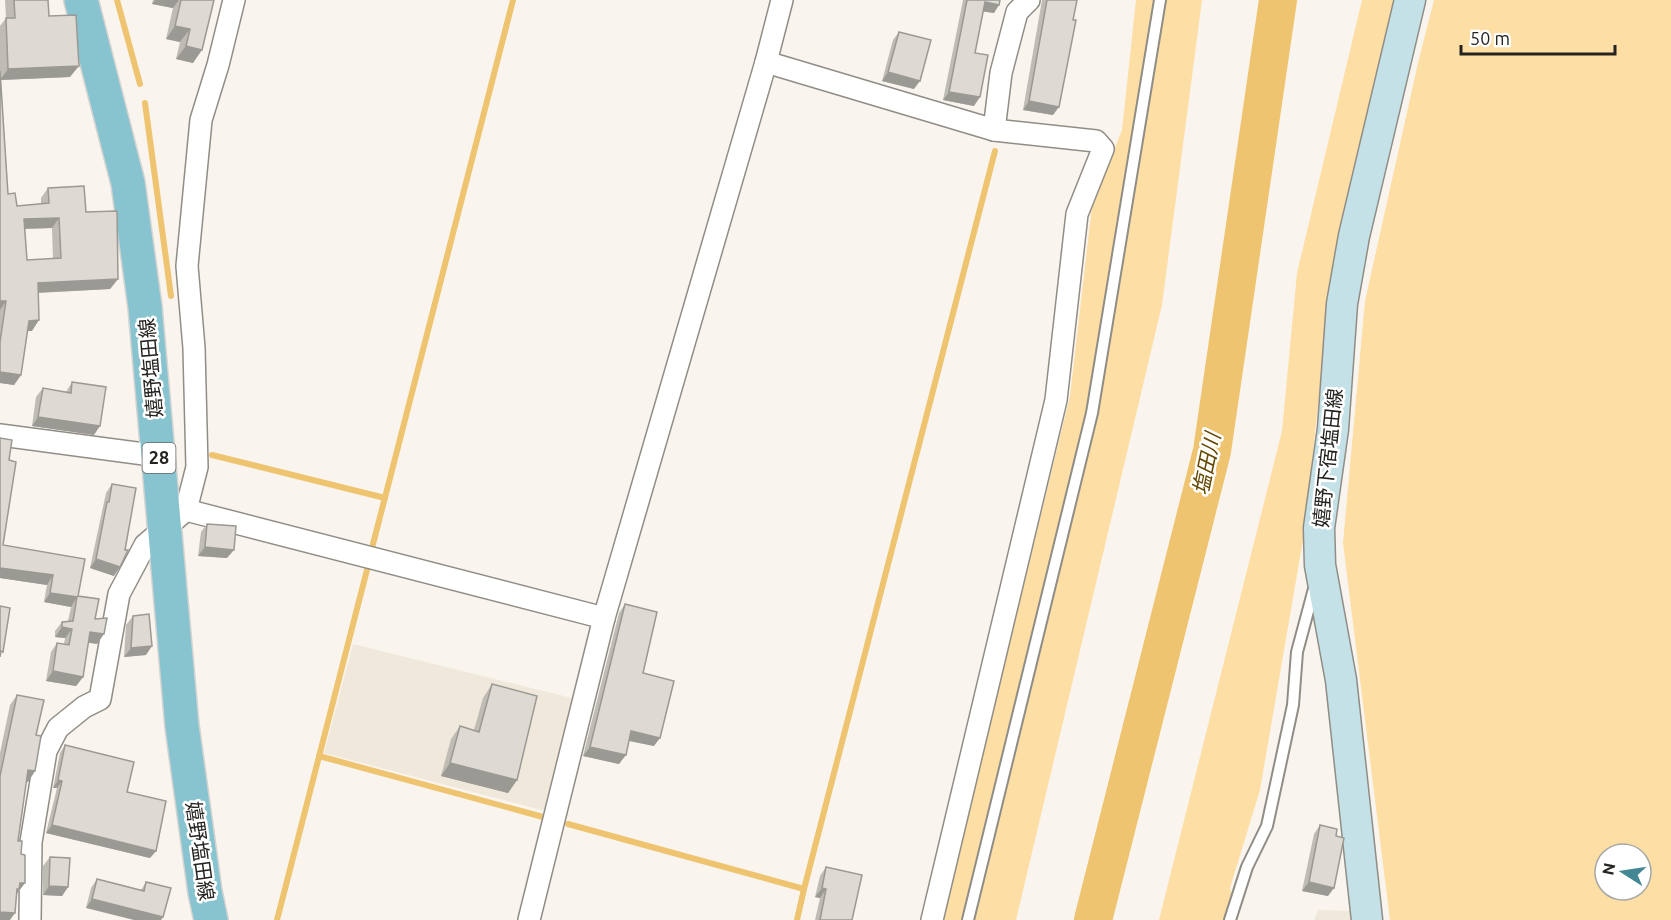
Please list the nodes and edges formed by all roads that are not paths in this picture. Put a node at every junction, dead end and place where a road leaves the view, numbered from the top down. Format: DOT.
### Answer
graph roads {
  1 [pos="81,0"];
  2 [pos="234,0"];
  3 [pos="782,0"];
  4 [pos="1029,0"];
  5 [pos="1160,0"];
  6 [pos="1410,0"];
  7 [pos="766,62"];
  8 [pos="994,130"];
  9 [pos="0,435"];
  10 [pos="159,456"];
  11 [pos="176,518"];
  12 [pos="1320,565"];
  13 [pos="604,618"];
  14 [pos="30,920"];
  15 [pos="211,920"];
  16 [pos="530,920"];
  17 [pos="932,920"];
  18 [pos="968,920"];
  19 [pos="1230,920"];
  20 [pos="1367,920"];
  1 -- 10 [label="main road, 嬉野塩田線 / 28"];
  2 -- 11 [label="street"];
  3 -- 7 [label="street"];
  4 -- 8 [label="street"];
  5 -- 18 [label="lane"];
  6 -- 12 [label="main road, 嬉野下宿塩田線"];
  7 -- 8 [label="street"];
  7 -- 13 [label="street"];
  8 -- 17 [label="street"];
  9 -- 10 [label="street"];
  10 -- 11 [label="main road, 嬉野塩田線 / 28"];
  11 -- 13 [label="street"];
  11 -- 14 [label="street"];
  11 -- 15 [label="main road, 嬉野塩田線 / 28"];
  12 -- 19 [label="lane"];
  12 -- 20 [label="main road, 嬉野下宿塩田線"];
  13 -- 16 [label="street"];
}
